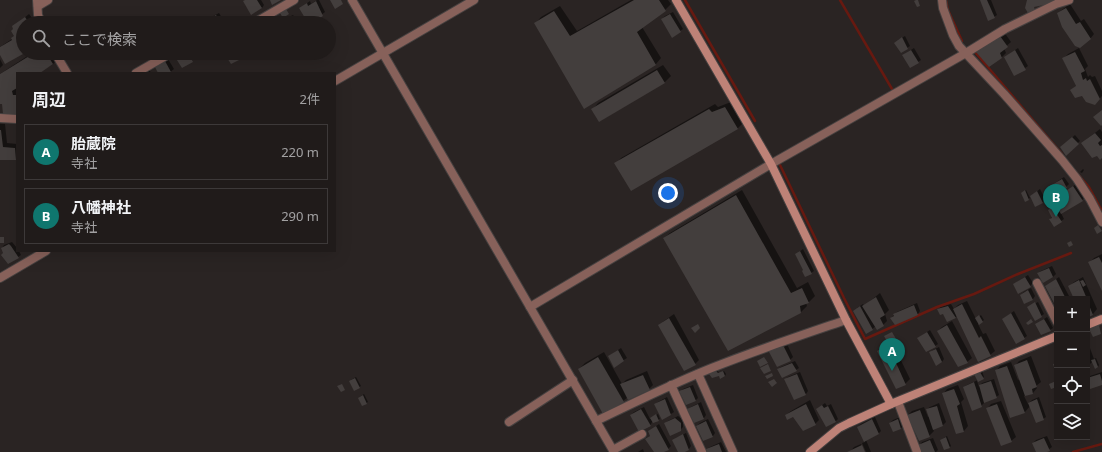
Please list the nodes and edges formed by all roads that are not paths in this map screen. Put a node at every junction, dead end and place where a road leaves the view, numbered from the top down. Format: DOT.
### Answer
graph roads {
  1 [pos="48,0"];
  2 [pos="294,0"];
  3 [pos="352,0"];
  4 [pos="474,0"];
  5 [pos="676,0"];
  6 [pos="942,0"];
  7 [pos="1069,0"];
  8 [pos="37,3"];
  9 [pos="38,16"];
  10 [pos="266,16"];
  11 [pos="382,53"];
  12 [pos="966,53"];
  13 [pos="60,60"];
  14 [pos="159,60"];
  15 [pos="66,72"];
  16 [pos="138,72"];
  17 [pos="336,80"];
  18 [pos="0,118"];
  19 [pos="16,119"];
  20 [pos="771,164"];
  21 [pos="1102,222"];
  22 [pos="44,252"];
  23 [pos="0,278"];
  24 [pos="1037,283"];
  25 [pos="530,307"];
  26 [pos="1054,316"];
  27 [pos="1102,319"];
  28 [pos="846,320"];
  29 [pos="1090,324"];
  30 [pos="1054,337"];
  31 [pos="698,374"];
  32 [pos="573,380"];
  33 [pos="671,386"];
  34 [pos="894,403"];
  35 [pos="596,421"];
  36 [pos="509,422"];
  37 [pos="642,434"];
  38 [pos="614,451"];
  39 [pos="702,452"];
  40 [pos="733,452"];
  41 [pos="810,452"];
  42 [pos="917,452"];
  1 -- 8 [label="street"];
  2 -- 10 [label="street"];
  3 -- 11 [label="street"];
  4 -- 11 [label="street"];
  5 -- 20 [label="street"];
  6 -- 12 [label="street"];
  7 -- 12 [label="street"];
  8 -- 9 [label="street"];
  11 -- 17 [label="street"];
  11 -- 25 [label="street"];
  12 -- 20 [label="street"];
  12 -- 21 [label="street"];
  13 -- 15 [label="street"];
  14 -- 16 [label="street"];
  18 -- 19 [label="street"];
  20 -- 25 [label="street"];
  20 -- 28 [label="street"];
  22 -- 23 [label="street"];
  24 -- 26 [label="street"];
  25 -- 32 [label="street"];
  27 -- 29 [label="street"];
  28 -- 31 [label="street"];
  28 -- 34 [label="street"];
  30 -- 34 [label="street"];
  31 -- 33 [label="street"];
  31 -- 40 [label="street"];
  32 -- 35 [label="street"];
  32 -- 36 [label="street"];
  33 -- 35 [label="street"];
  33 -- 39 [label="street"];
  34 -- 41 [label="street"];
  34 -- 42 [label="street"];
  35 -- 38 [label="street"];
  37 -- 38 [label="street"];
}
